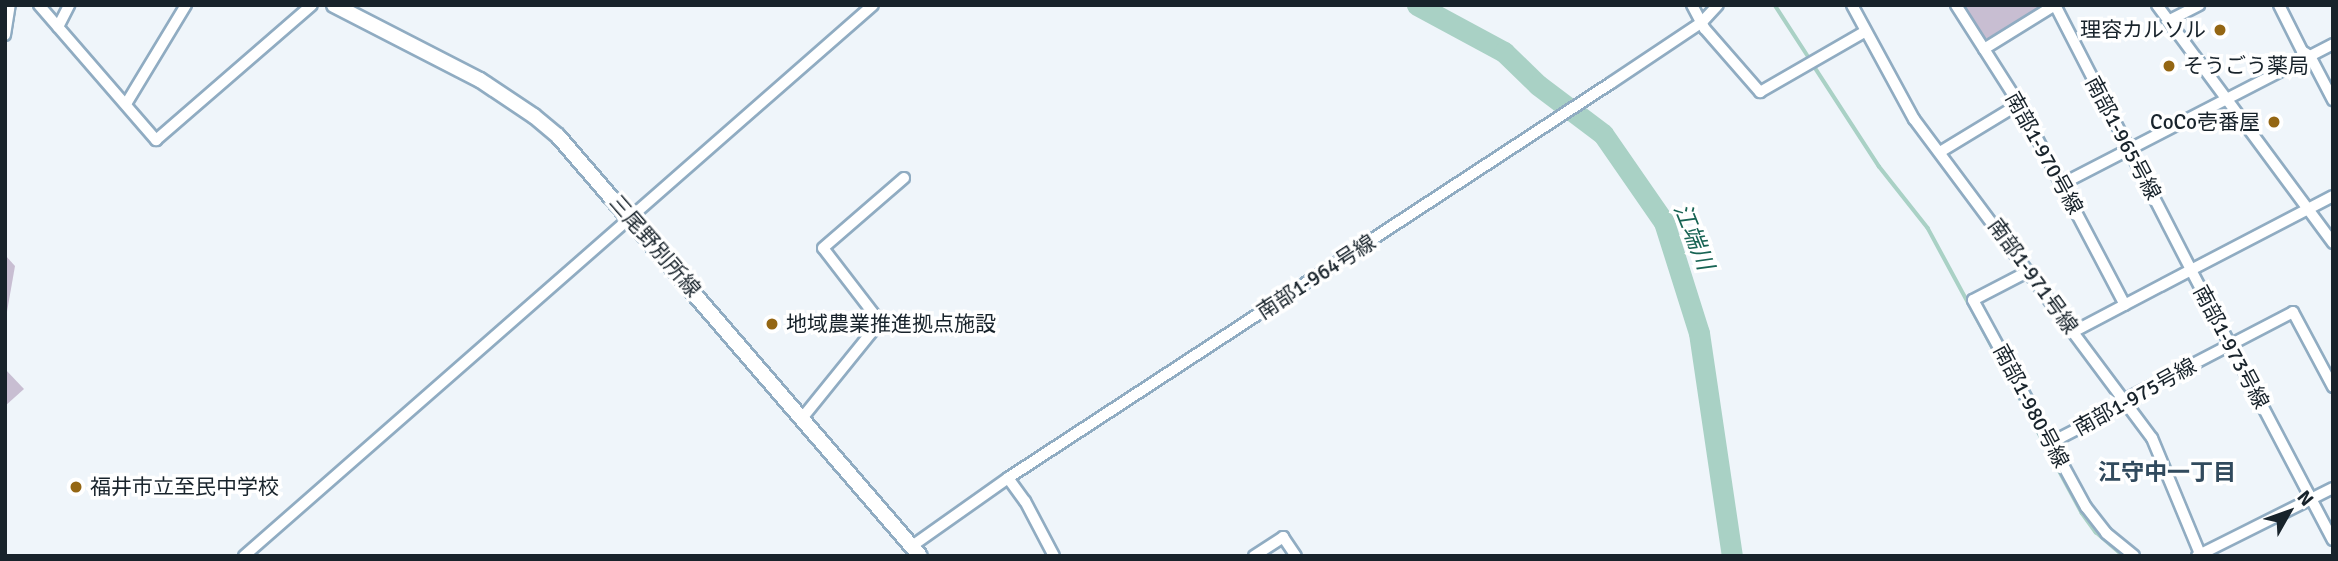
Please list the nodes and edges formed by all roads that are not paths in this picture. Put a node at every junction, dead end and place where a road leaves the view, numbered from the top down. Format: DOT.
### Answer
graph roads {
  1 [pos="10,5"];
  2 [pos="39,5"];
  3 [pos="69,5"];
  4 [pos="186,5"];
  5 [pos="312,5"];
  6 [pos="334,5"];
  7 [pos="873,5"];
  8 [pos="1692,5"];
  9 [pos="1718,5"];
  10 [pos="1852,5"];
  11 [pos="1956,5"];
  12 [pos="2055,5"];
  13 [pos="2157,5"];
  14 [pos="2199,5"];
  15 [pos="2278,5"];
  16 [pos="2168,21"];
  17 [pos="1702,22"];
  18 [pos="58,27"];
  19 [pos="1866,31"];
  20 [pos="5,36"];
  21 [pos="2333,44"];
  22 [pos="1984,49"];
  23 [pos="2310,56"];
  24 [pos="2227,99"];
  25 [pos="2333,100"];
  26 [pos="126,104"];
  27 [pos="2019,104"];
  28 [pos="2129,150"];
  29 [pos="1940,152"];
  30 [pos="904,178"];
  31 [pos="2062,184"];
  32 [pos="2333,196"];
  33 [pos="2308,209"];
  34 [pos="630,217"];
  35 [pos="2333,243"];
  36 [pos="2191,270"];
  37 [pos="2029,271"];
  38 [pos="2125,305"];
  39 [pos="2073,332"];
  40 [pos="2230,344"];
  41 [pos="2333,387"];
  42 [pos="2124,402"];
  43 [pos="803,417"];
  44 [pos="2050,443"];
  45 [pos="1008,478"];
  46 [pos="2333,488"];
  47 [pos="2311,499"];
  48 [pos="2333,540"];
  49 [pos="916,551"];
  50 [pos="2199,555"];
  51 [pos="244,556"];
  52 [pos="1054,556"];
  53 [pos="1254,556"];
  54 [pos="1296,556"];
  55 [pos="2134,556"];
  1 -- 20 [label="street"];
  2 -- 18 [label="street"];
  3 -- 18 [label="street"];
  4 -- 26 [label="street"];
  5 -- 26 [label="street"];
  6 -- 34 [label="main road, 三尾野別所線"];
  7 -- 34 [label="street"];
  8 -- 17 [label="street"];
  9 -- 17 [label="street, 南部1-964号線"];
  10 -- 19 [label="street, 南部1-971号線"];
  11 -- 22 [label="street, 南部1-970号線"];
  12 -- 22 [label="street"];
  12 -- 28 [label="street, 南部1-965号線"];
  13 -- 16 [label="street"];
  14 -- 16 [label="street"];
  15 -- 23 [label="street"];
  16 -- 24 [label="street"];
  17 -- 19 [label="street"];
  17 -- 45 [label="street, 南部1-964号線"];
  18 -- 26 [label="street"];
  19 -- 29 [label="street, 南部1-971号線"];
  21 -- 23 [label="street"];
  22 -- 27 [label="street, 南部1-970号線"];
  23 -- 24 [label="street"];
  23 -- 25 [label="street"];
  24 -- 28 [label="street"];
  24 -- 33 [label="street"];
  27 -- 29 [label="street"];
  27 -- 31 [label="street, 南部1-970号線"];
  28 -- 31 [label="street"];
  28 -- 36 [label="street, 南部1-965号線"];
  29 -- 37 [label="street, 南部1-971号線"];
  30 -- 43 [label="street"];
  31 -- 38 [label="street, 南部1-970号線"];
  32 -- 33 [label="street, 南部1-973号線"];
  33 -- 35 [label="street"];
  33 -- 36 [label="street, 南部1-973号線"];
  34 -- 43 [label="main road, 三尾野別所線"];
  34 -- 51 [label="street"];
  36 -- 38 [label="street"];
  36 -- 40 [label="street, 南部1-973号線"];
  37 -- 39 [label="street, 南部1-971号線"];
  37 -- 44 [label="street, 南部1-980号線"];
  38 -- 39 [label="street"];
  39 -- 42 [label="street, 南部1-971号線"];
  40 -- 41 [label="street, 南部1-975号線"];
  40 -- 42 [label="street, 南部1-975号線"];
  40 -- 47 [label="street, 南部1-973号線"];
  42 -- 44 [label="street, 南部1-975号線"];
  42 -- 50 [label="street, 南部1-971号線"];
  43 -- 49 [label="main road, 三尾野別所線"];
  44 -- 55 [label="street, 南部1-980号線"];
  45 -- 49 [label="street, 南部1-964号線"];
  45 -- 52 [label="street"];
  46 -- 47 [label="street"];
  47 -- 48 [label="street, 南部1-973号線"];
  47 -- 50 [label="street"];
  53 -- 54 [label="street"];
}
